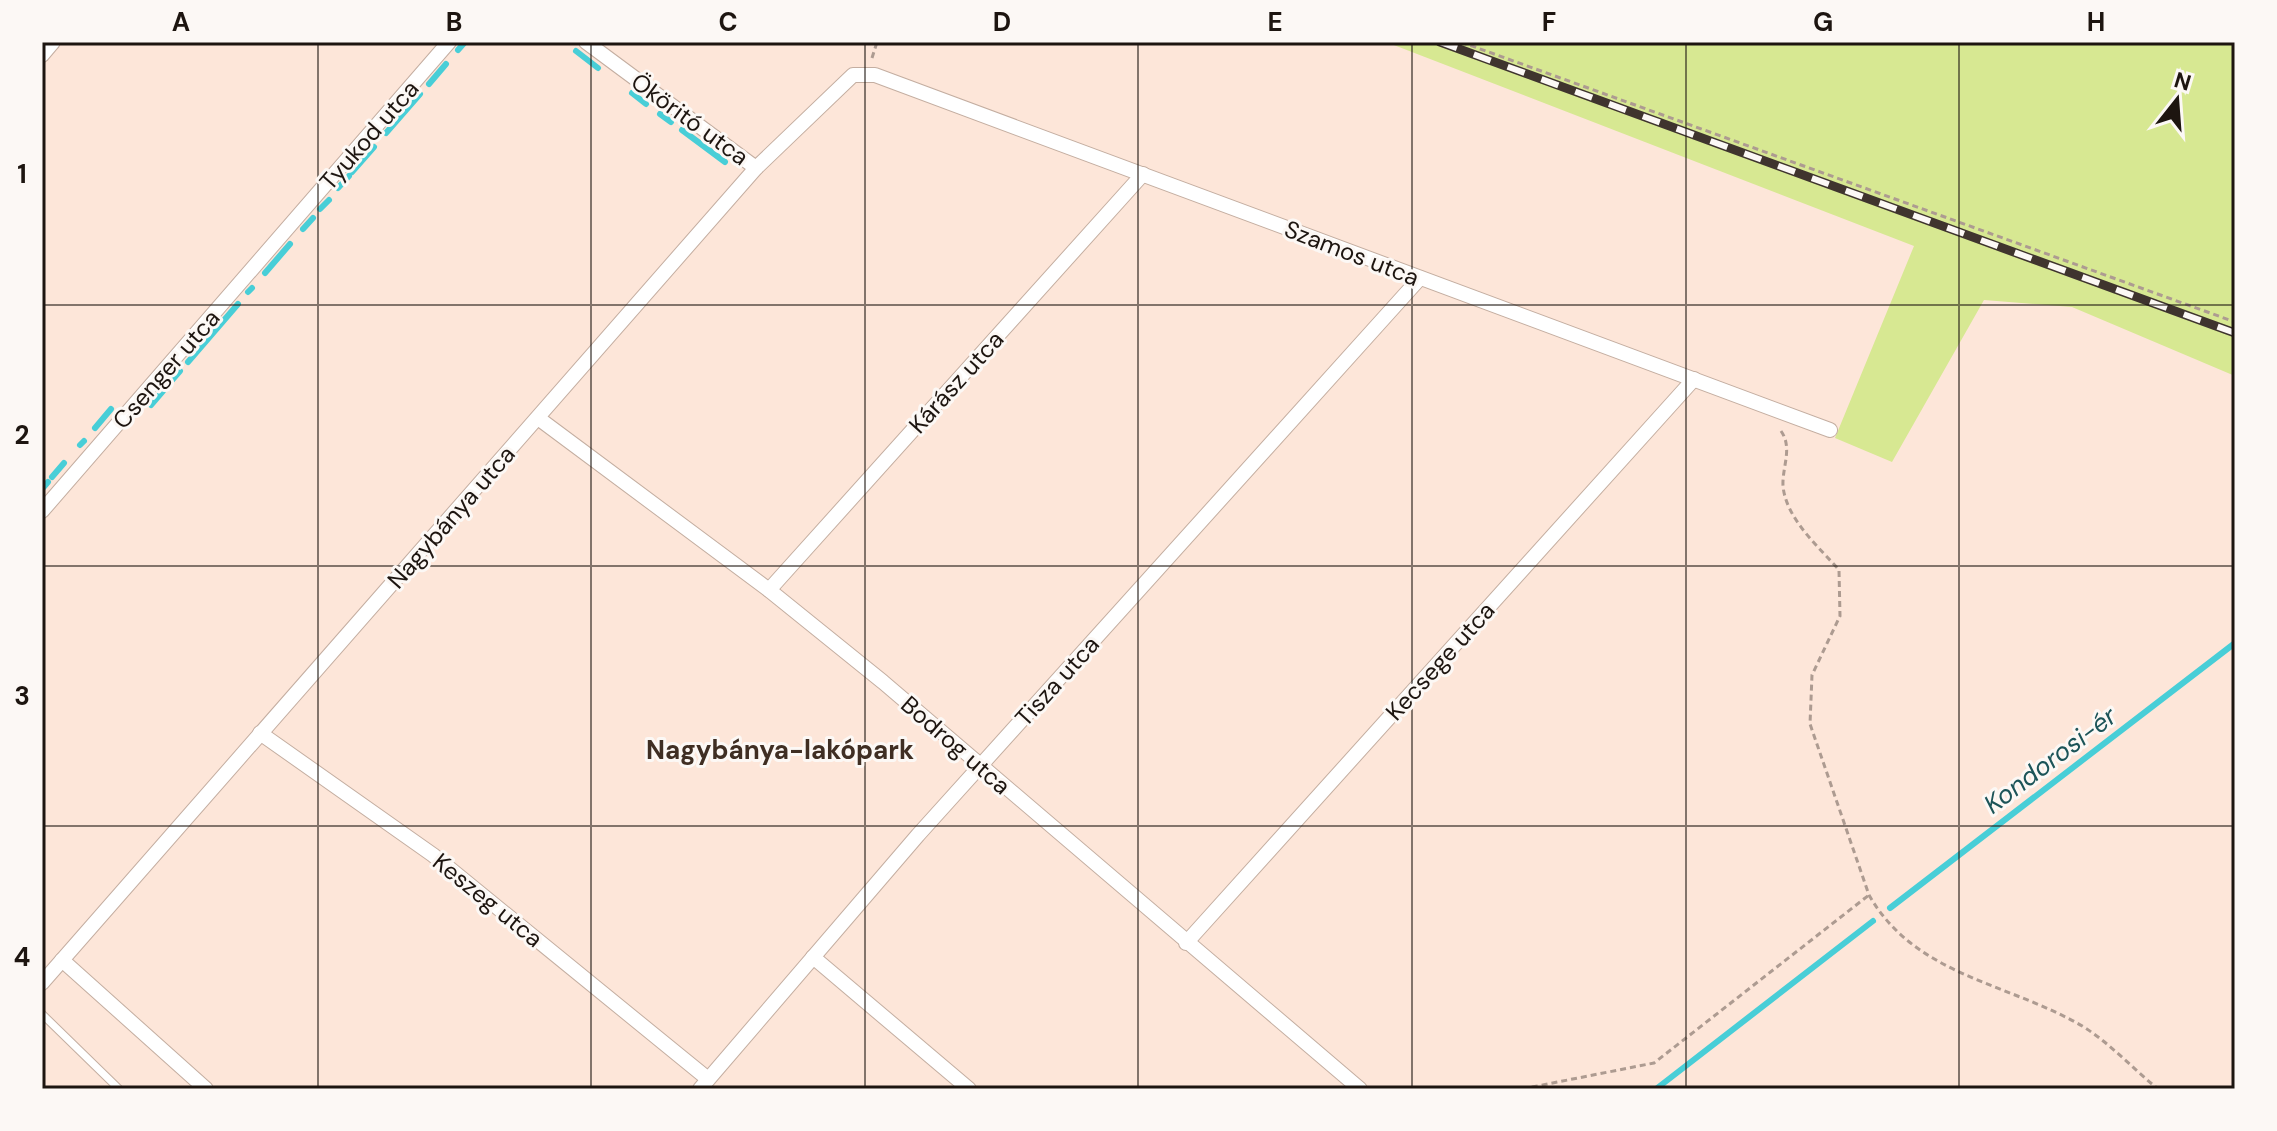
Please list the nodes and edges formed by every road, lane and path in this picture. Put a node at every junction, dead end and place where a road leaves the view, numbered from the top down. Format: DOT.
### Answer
graph roads {
  1 [pos="53,42"];
  2 [pos="449,42"];
  3 [pos="586,42"];
  4 [pos="1461,42"];
  5 [pos="42,55"];
  6 [pos="875,75"];
  7 [pos="756,168"];
  8 [pos="1143,174"];
  9 [pos="289,227"];
  10 [pos="1420,278"];
  11 [pos="2235,322"];
  12 [pos="1694,379"];
  13 [pos="538,418"];
  14 [pos="1778,427"];
  15 [pos="1830,430"];
  16 [pos="42,511"];
  17 [pos="769,590"];
  18 [pos="260,733"];
  19 [pos="980,767"];
  20 [pos="1869,895"];
  21 [pos="1186,943"];
  22 [pos="813,957"];
  23 [pos="62,960"];
  24 [pos="42,983"];
  25 [pos="42,1014"];
  26 [pos="704,1084"];
  27 [pos="119,1089"];
  28 [pos="206,1089"];
  29 [pos="969,1089"];
  30 [pos="1360,1089"];
  31 [pos="1522,1089"];
  32 [pos="2158,1089"];
  1 -- 5 [label="street"];
  2 -- 9 [label="street, Tyukod utca"];
  3 -- 7 [label="street, Ököritó utca"];
  4 -- 11 [label="path"];
  6 -- 7 [label="street, Nagybánya utca"];
  6 -- 8 [label="street, Szamos utca"];
  7 -- 13 [label="street, Nagybánya utca"];
  8 -- 10 [label="street, Szamos utca"];
  8 -- 17 [label="street, Kárász utca"];
  9 -- 16 [label="street, Csenger utca"];
  10 -- 12 [label="street, Szamos utca"];
  10 -- 19 [label="street, Tisza utca"];
  12 -- 15 [label="street, Szamos utca"];
  12 -- 21 [label="street, Kecsege utca"];
  13 -- 17 [label="street, Bodrog utca"];
  13 -- 18 [label="street, Nagybánya utca"];
  14 -- 20 [label="path"];
  17 -- 19 [label="street, Bodrog utca"];
  18 -- 23 [label="street, Nagybánya utca"];
  18 -- 26 [label="street, Keszeg utca"];
  19 -- 21 [label="street, Bodrog utca"];
  19 -- 22 [label="street, Tisza utca"];
  20 -- 31 [label="path"];
  20 -- 32 [label="path"];
  21 -- 30 [label="street, Bodrog utca"];
  22 -- 26 [label="street, Tisza utca"];
  22 -- 29 [label="street"];
  23 -- 24 [label="street, Nagybánya utca"];
  23 -- 28 [label="street"];
  25 -- 27 [label="lane"];
}
